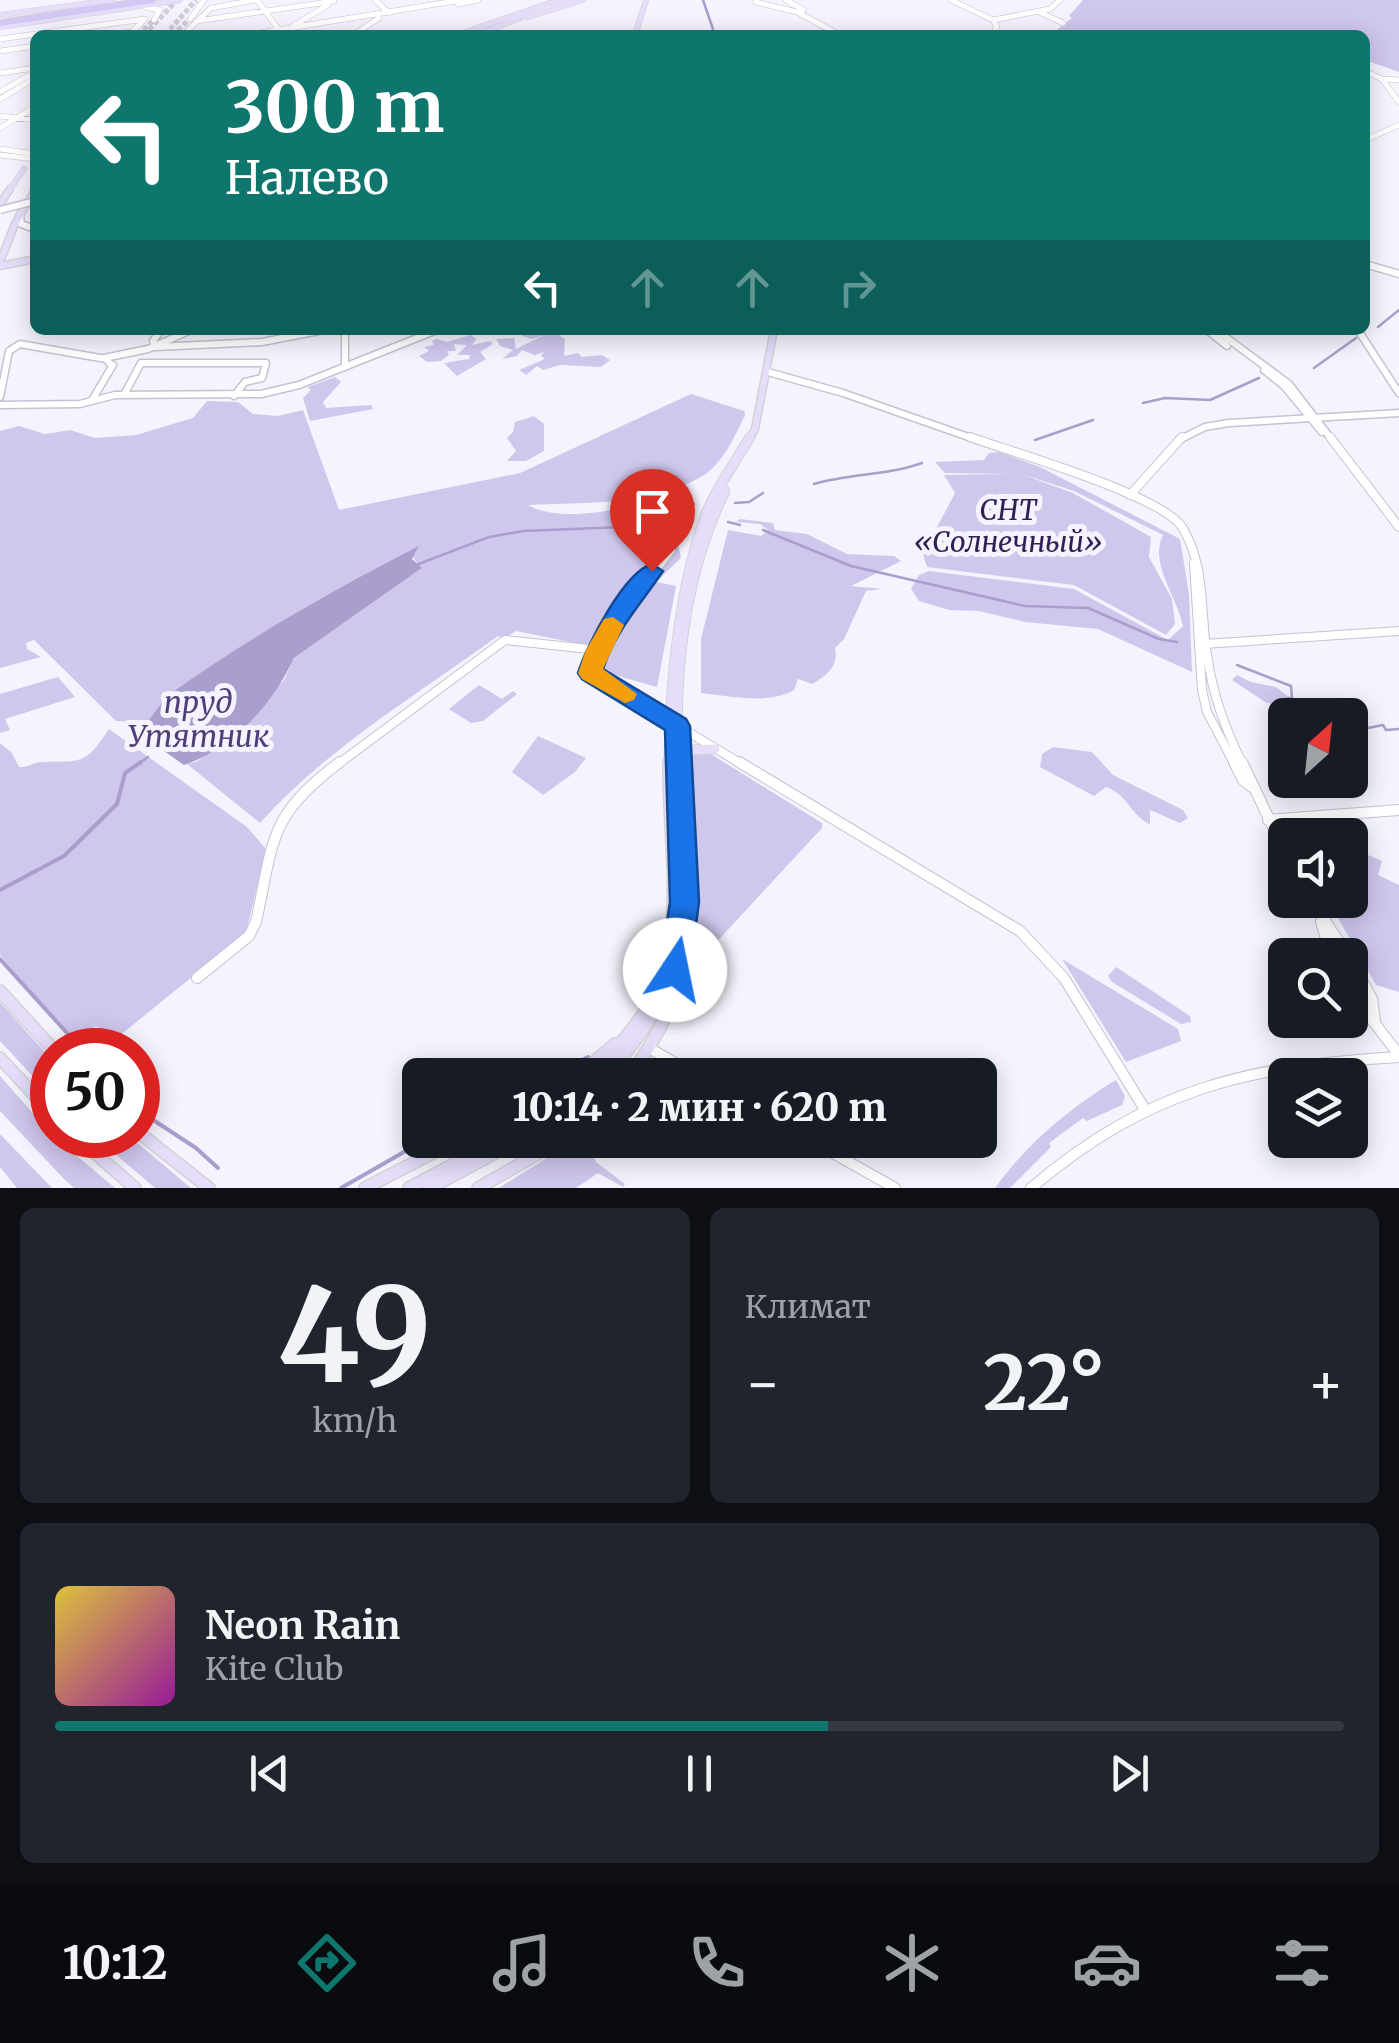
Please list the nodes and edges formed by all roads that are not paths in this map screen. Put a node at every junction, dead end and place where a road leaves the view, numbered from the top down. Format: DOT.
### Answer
graph roads {
  1 [pos="98,0"];
  2 [pos="113,0"];
  3 [pos="152,0"];
  4 [pos="171,0"];
  5 [pos="180,0"];
  6 [pos="204,0"];
  7 [pos="256,0"];
  8 [pos="338,0"];
  9 [pos="376,0"];
  10 [pos="461,0"];
  11 [pos="478,0"];
  12 [pos="558,0"];
  13 [pos="571,0"];
  14 [pos="583,0"];
  15 [pos="643,0"];
  16 [pos="786,0"];
  17 [pos="951,0"];
  18 [pos="1060,0"];
  19 [pos="162,2"];
  20 [pos="441,2"];
  21 [pos="756,2"];
  22 [pos="132,4"];
  23 [pos="324,4"];
  24 [pos="68,6"];
  25 [pos="265,12"];
  26 [pos="389,12"];
  27 [pos="400,12"];
  28 [pos="1039,12"];
  29 [pos="809,18"];
  30 [pos="0,19"];
  31 [pos="14,19"];
  32 [pos="190,19"];
  33 [pos="154,20"];
  34 [pos="993,20"];
  35 [pos="197,21"];
  36 [pos="368,21"];
  37 [pos="510,22"];
  38 [pos="1062,23"];
  39 [pos="69,30"];
  40 [pos="135,30"];
  41 [pos="188,30"];
  42 [pos="286,30"];
  43 [pos="288,30"];
  44 [pos="289,30"];
  45 [pos="292,30"];
  46 [pos="295,30"];
  47 [pos="359,30"];
  48 [pos="473,30"];
  49 [pos="476,30"];
  50 [pos="490,30"];
  51 [pos="634,30"];
  52 [pos="831,30"];
  53 [pos="995,30"];
  54 [pos="30,35"];
  55 [pos="0,39"];
  56 [pos="30,47"];
  57 [pos="0,51"];
  58 [pos="30,72"];
  59 [pos="30,73"];
  60 [pos="18,74"];
  61 [pos="1370,74"];
  62 [pos="0,75"];
  63 [pos="30,75"];
  64 [pos="30,77"];
  65 [pos="25,78"];
  66 [pos="1382,79"];
  67 [pos="1399,80"];
  68 [pos="21,87"];
  69 [pos="30,88"];
  70 [pos="0,96"];
  71 [pos="1399,102"];
  72 [pos="30,109"];
  73 [pos="0,116"];
  74 [pos="16,118"];
  75 [pos="30,119"];
  76 [pos="1399,125"];
  77 [pos="0,128"];
  78 [pos="1370,138"];
  79 [pos="0,152"];
  80 [pos="30,156"];
  81 [pos="24,168"];
  82 [pos="7,192"];
  83 [pos="30,197"];
  84 [pos="30,203"];
  85 [pos="0,207"];
  86 [pos="20,212"];
  87 [pos="30,227"];
  88 [pos="30,262"];
  89 [pos="1370,265"];
  90 [pos="0,266"];
  91 [pos="1399,274"];
  92 [pos="158,335"];
  93 [pos="180,335"];
  94 [pos="312,335"];
  95 [pos="345,335"];
  96 [pos="425,335"];
  97 [pos="775,335"];
  98 [pos="1214,335"];
  99 [pos="1223,335"];
  100 [pos="1361,335"];
  101 [pos="155,346"];
  102 [pos="128,354"];
  103 [pos="99,358"];
  104 [pos="112,366"];
  105 [pos="345,367"];
  106 [pos="771,372"];
  107 [pos="101,388"];
  108 [pos="1399,392"];
  109 [pos="120,395"];
  110 [pos="234,396"];
  111 [pos="0,397"];
  112 [pos="80,404"];
  113 [pos="0,406"];
  114 [pos="1399,413"];
  115 [pos="1313,418"];
  116 [pos="1130,495"];
  117 [pos="1399,527"];
  118 [pos="670,550"];
  119 [pos="1399,631"];
  120 [pos="1202,644"];
  121 [pos="598,650"];
  122 [pos="674,723"];
  123 [pos="715,748"];
  124 [pos="678,766"];
  125 [pos="1399,810"];
  126 [pos="1294,818"];
  127 [pos="1268,820"];
  128 [pos="684,902"];
  129 [pos="1320,918"];
  130 [pos="1326,938"];
  131 [pos="1335,938"];
  132 [pos="197,978"];
  133 [pos="0,992"];
  134 [pos="1368,992"];
  135 [pos="1368,1012"];
  136 [pos="1375,1020"];
  137 [pos="635,1024"];
  138 [pos="34,1028"];
  139 [pos="649,1048"];
  140 [pos="1399,1056"];
  141 [pos="0,1058"];
  142 [pos="597,1058"];
  143 [pos="608,1058"];
  144 [pos="621,1058"];
  145 [pos="642,1058"];
  146 [pos="666,1058"];
  147 [pos="30,1090"];
  148 [pos="1144,1108"];
  149 [pos="160,1149"];
  150 [pos="100,1158"];
  151 [pos="424,1158"];
  152 [pos="476,1158"];
  153 [pos="477,1158"];
  154 [pos="530,1158"];
  155 [pos="842,1158"];
  156 [pos="135,1188"];
  157 [pos="209,1188"];
  158 [pos="366,1188"];
  159 [pos="409,1188"];
  160 [pos="430,1188"];
  161 [pos="478,1188"];
  162 [pos="895,1188"];
  163 [pos="1031,1188"];
  1 -- 30 [label="main road"];
  2 -- 24 [label="main road"];
  3 -- 31 [label="highway"];
  4 -- 19 [label="main road"];
  5 -- 22 [label="main road"];
  6 -- 32 [label="street"];
  7 -- 25 [label="street"];
  7 -- 35 [label="street"];
  8 -- 23 [label="street"];
  8 -- 44 [label="street"];
  9 -- 26 [label="street"];
  10 -- 20 [label="street"];
  11 -- 27 [label="street"];
  12 -- 48 [label="main road"];
  13 -- 37 [label="main road"];
  13 -- 49 [label="main road"];
  14 -- 37 [label="main road"];
  15 -- 51 [label="main road"];
  16 -- 29 [label="street"];
  17 -- 34 [label="street"];
  18 -- 28 [label="street"];
  19 -- 31 [label="main road"];
  20 -- 27 [label="street"];
  21 -- 29 [label="street"];
  22 -- 30 [label="main road"];
  22 -- 31 [label="highway"];
  22 -- 33 [label="street"];
  23 -- 25 [label="street"];
  23 -- 43 [label="street"];
  24 -- 30 [label="main road"];
  24 -- 31 [label="main road"];
  25 -- 35 [label="street"];
  25 -- 42 [label="street"];
  26 -- 27 [label="street"];
  26 -- 45 [label="street"];
  27 -- 36 [label="street"];
  28 -- 34 [label="street"];
  28 -- 38 [label="street"];
  29 -- 52 [label="street"];
  30 -- 31 [label="highway"];
  34 -- 53 [label="street"];
  35 -- 41 [label="street"];
  36 -- 46 [label="street"];
  36 -- 47 [label="street"];
  37 -- 50 [label="main road"];
  39 -- 40 [label="street"];
  54 -- 55 [label="street"];
  56 -- 57 [label="street"];
  58 -- 62 [label="street"];
  59 -- 60 [label="street"];
  60 -- 62 [label="street"];
  60 -- 65 [label="street"];
  61 -- 66 [label="street"];
  63 -- 65 [label="street"];
  64 -- 68 [label="street"];
  65 -- 70 [label="street"];
  66 -- 67 [label="street"];
  66 -- 71 [label="street"];
  68 -- 69 [label="street"];
  68 -- 70 [label="street"];
  72 -- 74 [label="street"];
  73 -- 74 [label="street"];
  74 -- 75 [label="street"];
  74 -- 77 [label="street"];
  76 -- 78 [label="street"];
  79 -- 80 [label="street"];
  81 -- 82 [label="main road"];
  82 -- 85 [label="main road"];
  83 -- 86 [label="main road"];
  84 -- 85 [label="street, bridge"];
  86 -- 87 [label="street"];
  86 -- 90 [label="main road"];
  88 -- 90 [label="main road"];
  89 -- 91 [label="street"];
  92 -- 101 [label="street"];
  93 -- 101 [label="street"];
  94 -- 101 [label="street"];
  95 -- 105 [label="street"];
  96 -- 105 [label="street"];
  97 -- 106 [label="main road"];
  98 -- 115 [label="street"];
  99 -- 115 [label="street"];
  100 -- 108 [label="street"];
  101 -- 102 [label="street"];
  102 -- 103 [label="street"];
  102 -- 104 [label="street"];
  103 -- 104 [label="street"];
  103 -- 111 [label="street"];
  104 -- 107 [label="street"];
  105 -- 110 [label="street"];
  106 -- 116 [label="street"];
  106 -- 122 [label="main road"];
  107 -- 109 [label="street"];
  107 -- 112 [label="street"];
  109 -- 110 [label="street"];
  109 -- 110 [label="street"];
  109 -- 112 [label="street"];
  112 -- 113 [label="street"];
  114 -- 115 [label="street"];
  115 -- 116 [label="street"];
  115 -- 117 [label="street"];
  116 -- 120 [label="street"];
  118 -- 121 [label="street"];
  119 -- 120 [label="street"];
  120 -- 127 [label="street"];
  121 -- 122 [label="street"];
  121 -- 132 [label="street"];
  122 -- 123 [label="street"];
  122 -- 124 [label="main road"];
  122 -- 137 [label="main road"];
  123 -- 124 [label="main road"];
  123 -- 148 [label="street"];
  124 -- 128 [label="main road"];
  125 -- 126 [label="street"];
  128 -- 139 [label="main road"];
  128 -- 144 [label="main road"];
  129 -- 130 [label="street"];
  129 -- 131 [label="street"];
  133 -- 138 [label="main road"];
  134 -- 136 [label="street"];
  135 -- 136 [label="street"];
  136 -- 140 [label="street"];
  137 -- 142 [label="main road"];
  137 -- 143 [label="main road"];
  139 -- 145 [label="main road"];
  139 -- 146 [label="street"];
  140 -- 148 [label="street"];
  141 -- 147 [label="main road"];
  148 -- 163 [label="street"];
  149 -- 157 [label="main road"];
  150 -- 156 [label="main road"];
  151 -- 158 [label="main road"];
  152 -- 159 [label="main road"];
  153 -- 160 [label="main road"];
  154 -- 161 [label="main road"];
  155 -- 162 [label="street"];
}
